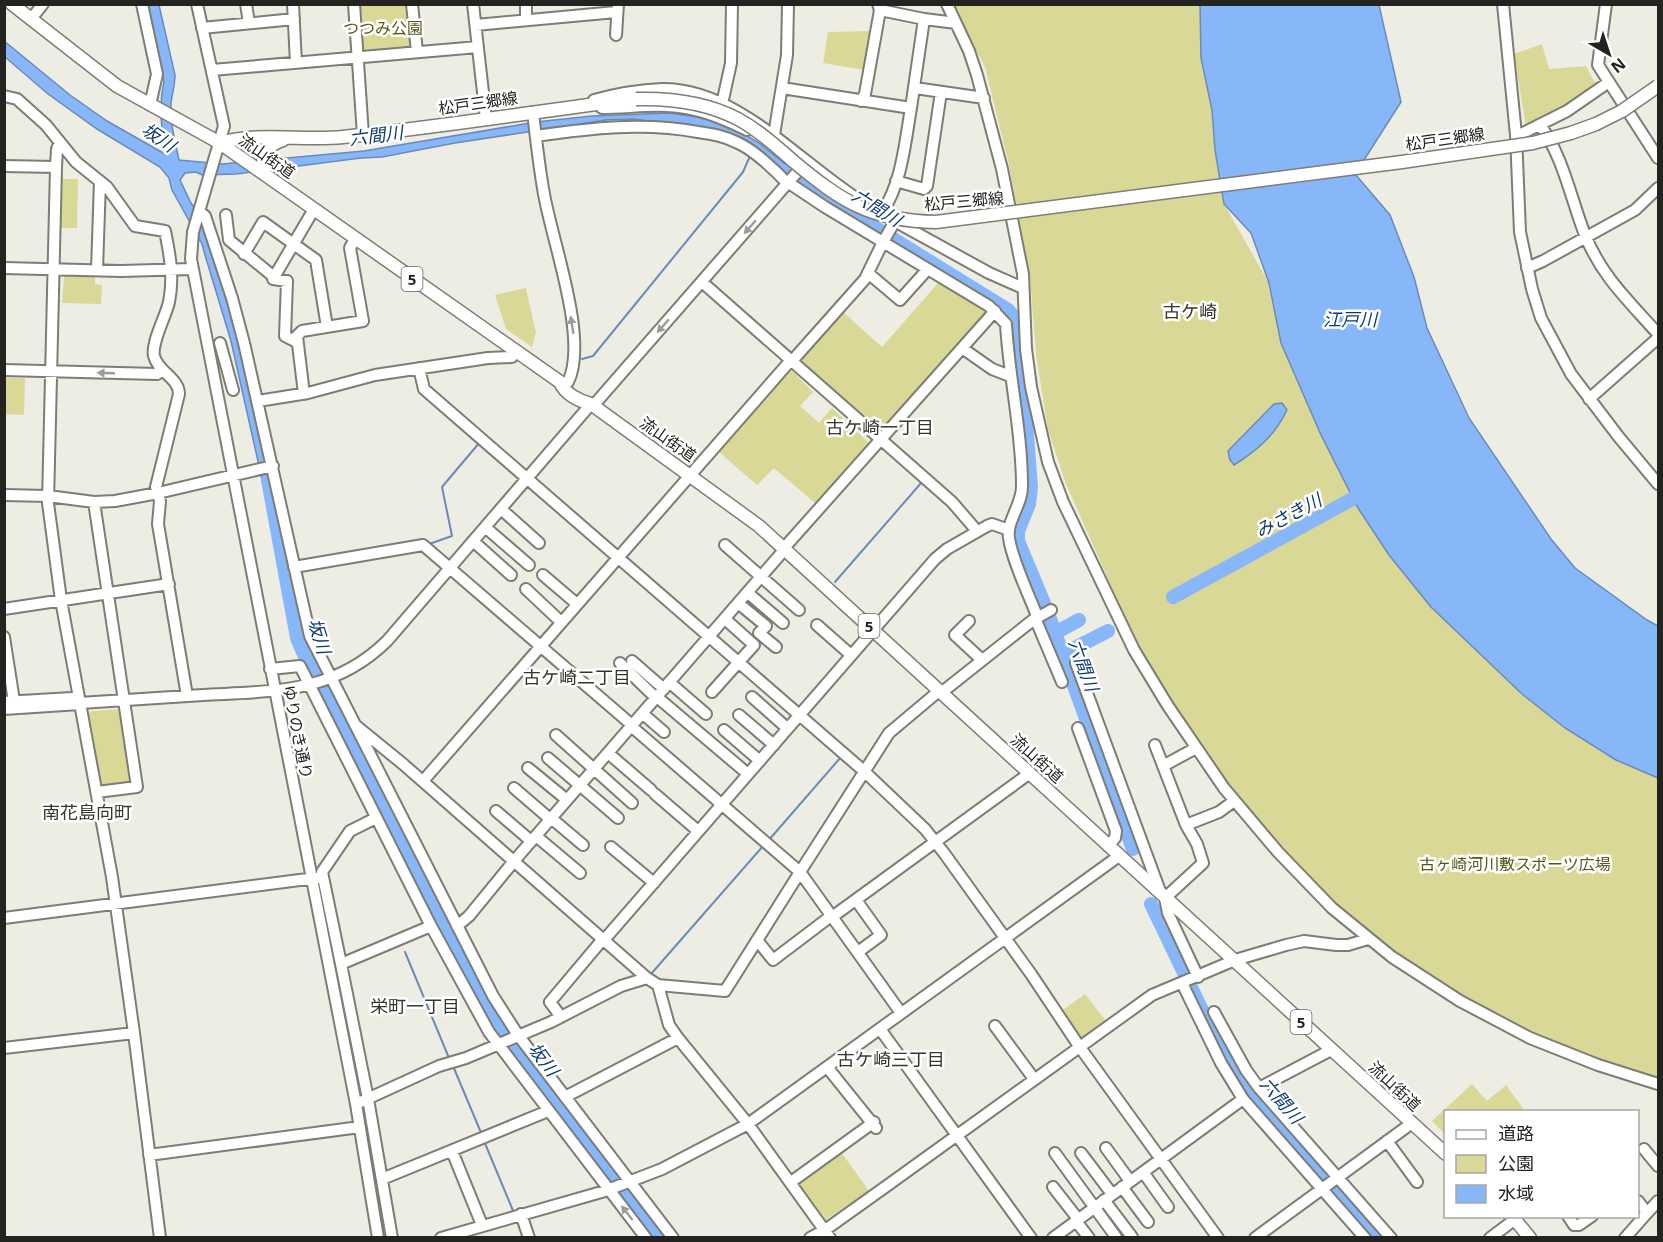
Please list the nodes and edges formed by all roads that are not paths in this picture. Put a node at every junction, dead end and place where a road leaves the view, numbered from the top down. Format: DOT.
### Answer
graph roads {
  1 [pos="12,4"];
  2 [pos="43,4"];
  3 [pos="142,4"];
  4 [pos="197,4"];
  5 [pos="246,4"];
  6 [pos="293,4"];
  7 [pos="354,4"];
  8 [pos="412,4"];
  9 [pos="473,4"];
  10 [pos="526,4"];
  11 [pos="732,4"];
  12 [pos="788,4"];
  13 [pos="947,4"];
  14 [pos="1503,4"];
  15 [pos="1606,4"];
  16 [pos="620,7"];
  17 [pos="879,7"];
  18 [pos="31,19"];
  19 [pos="294,19"];
  20 [pos="924,19"];
  21 [pos="526,21"];
  22 [pos="249,23"];
  23 [pos="956,23"];
  24 [pos="476,25"];
  25 [pos="202,28"];
  26 [pos="616,35"];
  27 [pos="478,47"];
  28 [pos="417,52"];
  29 [pos="358,57"];
  30 [pos="297,63"];
  31 [pos="212,70"];
  32 [pos="1609,82"];
  33 [pos="1659,86"];
  34 [pos="782,88"];
  35 [pos="915,88"];
  36 [pos="941,92"];
  37 [pos="4,96"];
  38 [pos="984,98"];
  39 [pos="861,100"];
  40 [pos="727,106"];
  41 [pos="154,107"];
  42 [pos="560,108"];
  43 [pos="911,108"];
  44 [pos="533,115"];
  45 [pos="486,119"];
  46 [pos="727,121"];
  47 [pos="1540,125"];
  48 [pos="771,133"];
  49 [pos="363,135"];
  50 [pos="1516,135"];
  51 [pos="536,136"];
  52 [pos="723,137"];
  53 [pos="287,139"];
  54 [pos="60,142"];
  55 [pos="220,143"];
  56 [pos="1659,158"];
  57 [pos="4,166"];
  58 [pos="803,166"];
  59 [pos="56,167"];
  60 [pos="266,175"];
  61 [pos="100,181"];
  62 [pos="896,182"];
  63 [pos="789,184"];
  64 [pos="1659,188"];
  65 [pos="314,209"];
  66 [pos="199,212"];
  67 [pos="881,214"];
  68 [pos="226,215"];
  69 [pos="894,223"];
  70 [pos="1586,237"];
  71 [pos="356,239"];
  72 [pos="883,240"];
  73 [pos="293,243"];
  74 [pos="243,254"];
  75 [pos="4,268"];
  76 [pos="192,268"];
  77 [pos="1527,268"];
  78 [pos="54,269"];
  79 [pos="97,270"];
  80 [pos="171,270"];
  81 [pos="927,270"];
  82 [pos="868,273"];
  83 [pos="274,278"];
  84 [pos="702,282"];
  85 [pos="1023,288"];
  86 [pos="995,311"];
  87 [pos="327,327"];
  88 [pos="1657,332"];
  89 [pos="297,342"];
  90 [pos="220,343"];
  91 [pos="962,348"];
  92 [pos="1026,349"];
  93 [pos="1007,350"];
  94 [pos="516,351"];
  95 [pos="791,361"];
  96 [pos="419,368"];
  97 [pos="4,370"];
  98 [pos="163,370"];
  99 [pos="51,371"];
  100 [pos="1010,375"];
  101 [pos="564,382"];
  102 [pos="233,390"];
  103 [pos="304,394"];
  104 [pos="1589,399"];
  105 [pos="258,401"];
  106 [pos="592,405"];
  107 [pos="881,441"];
  108 [pos="272,466"];
  109 [pos="233,475"];
  110 [pos="690,475"];
  111 [pos="527,479"];
  112 [pos="1659,484"];
  113 [pos="158,493"];
  114 [pos="4,495"];
  115 [pos="48,496"];
  116 [pos="94,502"];
  117 [pos="501,509"];
  118 [pos="485,527"];
  119 [pos="1009,530"];
  120 [pos="977,531"];
  121 [pos="474,541"];
  122 [pos="539,543"];
  123 [pos="725,545"];
  124 [pos="785,548"];
  125 [pos="618,557"];
  126 [pos="530,565"];
  127 [pos="294,567"];
  128 [pos="450,568"];
  129 [pos="511,575"];
  130 [pos="543,575"];
  131 [pos="761,577"];
  132 [pos="169,584"];
  133 [pos="526,589"];
  134 [pos="108,593"];
  135 [pos="748,593"];
  136 [pos="61,600"];
  137 [pos="738,603"];
  138 [pos="577,604"];
  139 [pos="4,609"];
  140 [pos="799,610"];
  141 [pos="1051,610"];
  142 [pos="1036,617"];
  143 [pos="725,619"];
  144 [pos="969,621"];
  145 [pos="561,622"];
  146 [pos="783,623"];
  147 [pos="817,625"];
  148 [pos="873,629"];
  149 [pos="709,636"];
  150 [pos="4,637"];
  151 [pos="540,646"];
  152 [pos="776,647"];
  153 [pos="850,655"];
  154 [pos="982,660"];
  155 [pos="632,661"];
  156 [pos="739,662"];
  157 [pos="620,663"];
  158 [pos="1056,667"];
  159 [pos="270,669"];
  160 [pos="330,679"];
  161 [pos="1062,682"];
  162 [pos="310,686"];
  163 [pos="275,691"];
  164 [pos="661,692"];
  165 [pos="712,692"];
  166 [pos="940,692"];
  167 [pos="187,696"];
  168 [pos="752,697"];
  169 [pos="124,700"];
  170 [pos="80,701"];
  171 [pos="9,702"];
  172 [pos="4,709"];
  173 [pos="642,714"];
  174 [pos="706,714"];
  175 [pos="740,715"];
  176 [pos="799,715"];
  177 [pos="353,724"];
  178 [pos="632,726"];
  179 [pos="787,728"];
  180 [pos="1078,728"];
  181 [pos="724,730"];
  182 [pos="664,732"];
  183 [pos="556,735"];
  184 [pos="774,744"];
  185 [pos="1155,745"];
  186 [pos="1196,748"];
  187 [pos="608,753"];
  188 [pos="548,758"];
  189 [pos="760,761"];
  190 [pos="1163,766"];
  191 [pos="528,768"];
  192 [pos="594,769"];
  193 [pos="865,772"];
  194 [pos="1030,773"];
  195 [pos="748,774"];
  196 [pos="423,781"];
  197 [pos="580,785"];
  198 [pos="514,788"];
  199 [pos="97,792"];
  200 [pos="567,800"];
  201 [pos="1234,801"];
  202 [pos="632,802"];
  203 [pos="722,804"];
  204 [pos="496,811"];
  205 [pos="375,818"];
  206 [pos="618,818"];
  207 [pos="551,819"];
  208 [pos="1186,825"];
  209 [pos="698,831"];
  210 [pos="533,838"];
  211 [pos="935,841"];
  212 [pos="583,845"];
  213 [pos="1108,846"];
  214 [pos="611,847"];
  215 [pos="1119,856"];
  216 [pos="514,861"];
  217 [pos="800,872"];
  218 [pos="580,873"];
  219 [pos="317,878"];
  220 [pos="654,883"];
  221 [pos="1163,896"];
  222 [pos="856,900"];
  223 [pos="117,904"];
  224 [pos="832,917"];
  225 [pos="4,918"];
  226 [pos="431,926"];
  227 [pos="457,926"];
  228 [pos="1005,938"];
  229 [pos="1368,939"];
  230 [pos="604,940"];
  231 [pos="757,940"];
  232 [pos="858,952"];
  233 [pos="1235,960"];
  234 [pos="341,964"];
  235 [pos="1198,977"];
  236 [pos="647,978"];
  237 [pos="1182,983"];
  238 [pos="658,985"];
  239 [pos="1214,1012"];
  240 [pos="901,1013"];
  241 [pos="561,1017"];
  242 [pos="995,1026"];
  243 [pos="880,1029"];
  244 [pos="134,1033"];
  245 [pos="516,1036"];
  246 [pos="678,1038"];
  247 [pos="498,1044"];
  248 [pos="1079,1046"];
  249 [pos="4,1048"];
  250 [pos="1331,1050"];
  251 [pos="827,1067"];
  252 [pos="1034,1079"];
  253 [pos="1659,1084"];
  254 [pos="1259,1088"];
  255 [pos="565,1097"];
  256 [pos="368,1099"];
  257 [pos="1243,1099"];
  258 [pos="356,1104"];
  259 [pos="548,1111"];
  260 [pos="1412,1123"];
  261 [pos="748,1124"];
  262 [pos="360,1127"];
  263 [pos="956,1135"];
  264 [pos="1387,1142"];
  265 [pos="1106,1148"];
  266 [pos="1644,1149"];
  267 [pos="452,1151"];
  268 [pos="1444,1152"];
  269 [pos="1054,1153"];
  270 [pos="1081,1153"];
  271 [pos="149,1155"];
  272 [pos="1161,1159"];
  273 [pos="1659,1166"];
  274 [pos="1143,1172"];
  275 [pos="1338,1177"];
  276 [pos="382,1179"];
  277 [pos="628,1181"];
  278 [pos="791,1182"];
  279 [pos="1417,1182"];
  280 [pos="1126,1184"];
  281 [pos="1053,1187"];
  282 [pos="609,1188"];
  283 [pos="1323,1189"];
  284 [pos="1108,1197"];
  285 [pos="1659,1201"];
  286 [pos="1639,1202"];
  287 [pos="1094,1207"];
  288 [pos="1168,1207"];
  289 [pos="1647,1213"];
  290 [pos="517,1216"];
  291 [pos="1513,1218"];
  292 [pos="1569,1218"];
  293 [pos="1589,1218"];
  294 [pos="1077,1220"];
  295 [pos="1148,1222"];
  296 [pos="482,1225"];
  297 [pos="828,1234"];
  298 [pos="1116,1237"];
  299 [pos="1132,1237"];
  300 [pos="160,1238"];
  301 [pos="378,1238"];
  302 [pos="392,1238"];
  303 [pos="441,1238"];
  304 [pos="530,1238"];
  305 [pos="646,1238"];
  306 [pos="673,1238"];
  307 [pos="810,1238"];
  308 [pos="1031,1238"];
  309 [pos="1053,1238"];
  310 [pos="1089,1238"];
  311 [pos="1218,1238"];
  312 [pos="1255,1238"];
  313 [pos="1365,1238"];
  314 [pos="1391,1238"];
  315 [pos="1490,1238"];
  316 [pos="1530,1238"];
  317 [pos="1625,1238"];
  1 -- 18 [label="main road, 流山街道 / 5"];
  2 -- 18 [label="street"];
  3 -- 41 [label="street"];
  4 -- 25 [label="street, ゆりのき通り"];
  5 -- 22 [label="street"];
  6 -- 19 [label="street"];
  7 -- 29 [label="street"];
  8 -- 28 [label="street"];
  9 -- 24 [label="street"];
  10 -- 21 [label="street"];
  11 -- 40 [label="street"];
  12 -- 34 [label="street"];
  13 -- 23 [label="street"];
  14 -- 50 [label="street"];
  15 -- 32 [label="street"];
  16 -- 21 [label="street"];
  16 -- 26 [label="street"];
  17 -- 20 [label="street"];
  17 -- 39 [label="street"];
  18 -- 41 [label="main road, 流山街道 / 5"];
  19 -- 22 [label="street"];
  19 -- 30 [label="street"];
  20 -- 23 [label="street"];
  20 -- 35 [label="street"];
  21 -- 24 [label="street"];
  22 -- 25 [label="street"];
  23 -- 38 [label="street"];
  24 -- 27 [label="street"];
  25 -- 31 [label="street, ゆりのき通り"];
  27 -- 28 [label="street"];
  27 -- 45 [label="street"];
  28 -- 29 [label="street"];
  29 -- 30 [label="street"];
  29 -- 49 [label="street"];
  30 -- 31 [label="street"];
  31 -- 55 [label="street, ゆりのき通り"];
  32 -- 47 [label="street"];
  32 -- 56 [label="street"];
  33 -- 42 [label="main road, 松戸三郷線, bridge"];
  34 -- 39 [label="street"];
  34 -- 48 [label="street"];
  35 -- 36 [label="street"];
  35 -- 43 [label="street"];
  36 -- 38 [label="street"];
  36 -- 62 [label="street"];
  37 -- 54 [label="street"];
  38 -- 85 [label="street"];
  39 -- 43 [label="street"];
  40 -- 42 [label="street"];
  40 -- 46 [label="street"];
  40 -- 48 [label="street"];
  41 -- 55 [label="main road, 流山街道 / 5"];
  42 -- 44 [label="main road, 松戸三郷線"];
  42 -- 46 [label="street"];
  43 -- 62 [label="street"];
  44 -- 45 [label="main road, 松戸三郷線"];
  44 -- 51 [label="street"];
  45 -- 49 [label="main road, 松戸三郷線"];
  46 -- 48 [label="street"];
  46 -- 52 [label="street"];
  47 -- 50 [label="street"];
  47 -- 70 [label="street"];
  48 -- 58 [label="street"];
  49 -- 53 [label="main road, 松戸三郷線"];
  50 -- 77 [label="street"];
  51 -- 52 [label="street"];
  101 -- 51 [label="street, one-way"];
  52 -- 63 [label="street"];
  53 -- 55 [label="main road, 松戸三郷線"];
  53 -- 60 [label="main road"];
  54 -- 59 [label="street"];
  54 -- 61 [label="street"];
  55 -- 60 [label="main road, 流山街道 / 5"];
  55 -- 66 [label="street, ゆりのき通り"];
  57 -- 59 [label="street"];
  58 -- 63 [label="street"];
  58 -- 67 [label="street"];
  59 -- 78 [label="street"];
  60 -- 65 [label="main road, 流山街道 / 5"];
  61 -- 79 [label="street"];
  61 -- 80 [label="street"];
  62 -- 67 [label="street"];
  63 -- 72 [label="street"];
  63 -- 84 [label="street, one-way"];
  64 -- 70 [label="street"];
  65 -- 71 [label="main road, 流山街道 / 5"];
  65 -- 73 [label="street"];
  66 -- 76 [label="street, ゆりのき通り"];
  66 -- 105 [label="street"];
  67 -- 69 [label="street"];
  68 -- 74 [label="street"];
  69 -- 72 [label="street"];
  69 -- 85 [label="street"];
  70 -- 77 [label="street"];
  70 -- 88 [label="street"];
  71 -- 87 [label="street"];
  71 -- 94 [label="main road, 流山街道 / 5"];
  72 -- 81 [label="street"];
  72 -- 82 [label="street"];
  73 -- 74 [label="street"];
  73 -- 83 [label="street"];
  73 -- 87 [label="street"];
  74 -- 83 [label="street"];
  75 -- 78 [label="street"];
  76 -- 80 [label="street"];
  76 -- 109 [label="street, ゆりのき通り"];
  77 -- 104 [label="street"];
  78 -- 79 [label="street"];
  78 -- 99 [label="street"];
  79 -- 80 [label="street"];
  80 -- 98 [label="street"];
  81 -- 82 [label="street"];
  81 -- 86 [label="street"];
  82 -- 95 [label="street"];
  83 -- 89 [label="street"];
  84 -- 95 [label="street"];
  84 -- 106 [label="street, one-way"];
  85 -- 92 [label="street"];
  86 -- 91 [label="street"];
  86 -- 93 [label="street"];
  87 -- 89 [label="street"];
  88 -- 104 [label="street"];
  89 -- 103 [label="street"];
  90 -- 102 [label="street"];
  91 -- 100 [label="street"];
  91 -- 107 [label="street"];
  92 -- 93 [label="street"];
  92 -- 186 [label="street"];
  93 -- 100 [label="street"];
  94 -- 96 [label="street"];
  94 -- 101 [label="main road, 流山街道 / 5"];
  95 -- 107 [label="street"];
  95 -- 110 [label="street"];
  96 -- 103 [label="street"];
  96 -- 111 [label="street"];
  97 -- 99 [label="street"];
  98 -- 99 [label="street, one-way"];
  98 -- 113 [label="street"];
  99 -- 115 [label="street"];
  100 -- 119 [label="street"];
  101 -- 106 [label="main road, 流山街道 / 5"];
  103 -- 105 [label="street"];
  104 -- 112 [label="street"];
  105 -- 108 [label="street"];
  106 -- 110 [label="main road, 流山街道 / 5"];
  106 -- 111 [label="street"];
  107 -- 120 [label="street"];
  107 -- 124 [label="street"];
  108 -- 109 [label="street"];
  108 -- 127 [label="street"];
  109 -- 113 [label="street"];
  109 -- 159 [label="street, ゆりのき通り"];
  110 -- 124 [label="main road, 流山街道 / 5"];
  110 -- 125 [label="street"];
  111 -- 117 [label="street"];
  111 -- 125 [label="street"];
  113 -- 116 [label="street"];
  113 -- 132 [label="street"];
  114 -- 115 [label="street"];
  115 -- 116 [label="street"];
  115 -- 136 [label="street"];
  116 -- 134 [label="street"];
  117 -- 118 [label="street"];
  117 -- 122 [label="street"];
  118 -- 121 [label="street"];
  118 -- 126 [label="street"];
  119 -- 120 [label="street"];
  119 -- 142 [label="street"];
  120 -- 148 [label="street"];
  121 -- 128 [label="street"];
  121 -- 129 [label="street"];
  123 -- 131 [label="street"];
  124 -- 131 [label="street"];
  124 -- 148 [label="main road, 流山街道 / 5"];
  125 -- 138 [label="street"];
  125 -- 149 [label="street"];
  127 -- 128 [label="street"];
  127 -- 160 [label="street"];
  128 -- 151 [label="street"];
  128 -- 160 [label="street"];
  130 -- 138 [label="street"];
  131 -- 135 [label="street"];
  131 -- 140 [label="street"];
  132 -- 134 [label="street"];
  132 -- 167 [label="street"];
  133 -- 145 [label="street"];
  134 -- 136 [label="street"];
  134 -- 169 [label="street"];
  135 -- 137 [label="street"];
  135 -- 146 [label="street"];
  136 -- 139 [label="street"];
  136 -- 170 [label="street"];
  137 -- 143 [label="street"];
  137 -- 152 [label="street"];
  138 -- 145 [label="street"];
  141 -- 142 [label="street"];
  142 -- 154 [label="street"];
  142 -- 158 [label="street"];
  143 -- 149 [label="street"];
  143 -- 156 [label="street"];
  144 -- 154 [label="street"];
  145 -- 151 [label="street"];
  147 -- 153 [label="street"];
  148 -- 153 [label="street"];
  148 -- 166 [label="main road, 流山街道 / 5"];
  149 -- 156 [label="street"];
  149 -- 164 [label="street"];
  150 -- 171 [label="street"];
  151 -- 178 [label="street"];
  151 -- 196 [label="street"];
  153 -- 176 [label="street"];
  154 -- 166 [label="street"];
  155 -- 164 [label="street"];
  156 -- 165 [label="street"];
  156 -- 176 [label="street"];
  157 -- 164 [label="street"];
  158 -- 161 [label="street"];
  158 -- 221 [label="street"];
  159 -- 162 [label="street"];
  159 -- 163 [label="street, ゆりのき通り"];
  160 -- 162 [label="street"];
  160 -- 177 [label="street"];
  162 -- 163 [label="street"];
  162 -- 205 [label="street"];
  163 -- 167 [label="street"];
  163 -- 219 [label="street, ゆりのき通り"];
  164 -- 173 [label="street"];
  164 -- 174 [label="street"];
  164 -- 195 [label="street"];
  166 -- 193 [label="street"];
  166 -- 194 [label="main road, 流山街道 / 5"];
  167 -- 169 [label="street"];
  168 -- 179 [label="street"];
  169 -- 170 [label="street"];
  169 -- 199 [label="street"];
  170 -- 171 [label="street"];
  170 -- 172 [label="street"];
  170 -- 199 [label="street"];
  173 -- 178 [label="street"];
  173 -- 182 [label="street"];
  175 -- 184 [label="street"];
  176 -- 179 [label="street"];
  176 -- 193 [label="street"];
  177 -- 196 [label="street"];
  177 -- 227 [label="street"];
  178 -- 187 [label="street"];
  178 -- 203 [label="street"];
  179 -- 184 [label="street"];
  180 -- 213 [label="street"];
  181 -- 189 [label="street"];
  183 -- 192 [label="street"];
  184 -- 189 [label="street"];
  185 -- 190 [label="street"];
  186 -- 190 [label="street"];
  186 -- 201 [label="street"];
  187 -- 192 [label="street"];
  187 -- 209 [label="street"];
  188 -- 197 [label="street"];
  189 -- 195 [label="street"];
  190 -- 208 [label="street"];
  191 -- 200 [label="street"];
  192 -- 197 [label="street"];
  192 -- 202 [label="street"];
  193 -- 211 [label="street"];
  193 -- 217 [label="street"];
  194 -- 211 [label="street"];
  194 -- 213 [label="main road, 流山街道 / 5"];
  195 -- 203 [label="street"];
  196 -- 216 [label="street"];
  197 -- 200 [label="street"];
  197 -- 206 [label="street"];
  198 -- 207 [label="street"];
  199 -- 223 [label="street"];
  200 -- 207 [label="street"];
  201 -- 208 [label="street"];
  201 -- 229 [label="street"];
  203 -- 209 [label="street"];
  203 -- 217 [label="street"];
  204 -- 210 [label="street"];
  205 -- 219 [label="street"];
  205 -- 226 [label="street"];
  207 -- 210 [label="street"];
  207 -- 212 [label="street"];
  208 -- 221 [label="street"];
  209 -- 220 [label="street"];
  210 -- 216 [label="street"];
  210 -- 218 [label="street"];
  211 -- 222 [label="street"];
  211 -- 228 [label="street"];
  213 -- 215 [label="main road, 流山街道 / 5"];
  214 -- 220 [label="street"];
  215 -- 221 [label="main road, 流山街道 / 5"];
  215 -- 228 [label="street"];
  216 -- 227 [label="street"];
  216 -- 230 [label="street"];
  217 -- 224 [label="street"];
  217 -- 231 [label="street"];
  219 -- 223 [label="street"];
  219 -- 234 [label="street"];
  219 -- 258 [label="street, ゆりのき通り"];
  220 -- 230 [label="street"];
  221 -- 233 [label="main road, 流山街道 / 5"];
  221 -- 235 [label="street"];
  222 -- 224 [label="street"];
  222 -- 232 [label="street"];
  223 -- 225 [label="street"];
  223 -- 244 [label="street"];
  224 -- 231 [label="street"];
  224 -- 232 [label="street"];
  226 -- 234 [label="street"];
  226 -- 247 [label="street"];
  227 -- 245 [label="street"];
  228 -- 240 [label="street"];
  228 -- 248 [label="street"];
  229 -- 233 [label="street"];
  229 -- 253 [label="street"];
  230 -- 236 [label="street"];
  230 -- 241 [label="street"];
  231 -- 238 [label="street"];
  232 -- 240 [label="street"];
  233 -- 235 [label="street"];
  233 -- 250 [label="main road, 流山街道 / 5"];
  234 -- 256 [label="street"];
  235 -- 237 [label="street"];
  236 -- 238 [label="street"];
  236 -- 241 [label="street"];
  237 -- 248 [label="street"];
  237 -- 257 [label="street"];
  238 -- 246 [label="street"];
  239 -- 254 [label="street"];
  240 -- 243 [label="street"];
  241 -- 245 [label="street"];
  242 -- 252 [label="street"];
  243 -- 251 [label="street"];
  243 -- 263 [label="street"];
  244 -- 249 [label="street"];
  244 -- 271 [label="street"];
  245 -- 247 [label="street"];
  245 -- 255 [label="street"];
  246 -- 255 [label="street"];
  246 -- 261 [label="street"];
  247 -- 256 [label="street"];
  247 -- 259 [label="street"];
  248 -- 252 [label="street"];
  248 -- 272 [label="street"];
  250 -- 254 [label="street"];
  250 -- 260 [label="main road, 流山街道 / 5"];
  251 -- 261 [label="street"];
  251 -- 278 [label="street"];
  252 -- 263 [label="street"];
  254 -- 275 [label="street"];
  255 -- 277 [label="street"];
  256 -- 258 [label="street"];
  256 -- 276 [label="street"];
  257 -- 272 [label="street"];
  257 -- 283 [label="street"];
  258 -- 262 [label="street, ゆりのき通り"];
  259 -- 267 [label="street"];
  259 -- 282 [label="street"];
  260 -- 264 [label="street"];
  260 -- 268 [label="main road, 流山街道 / 5"];
  261 -- 277 [label="street"];
  261 -- 278 [label="street"];
  262 -- 271 [label="street"];
  262 -- 301 [label="street, ゆりのき通り"];
  263 -- 297 [label="street"];
  263 -- 308 [label="street"];
  264 -- 275 [label="street"];
  264 -- 279 [label="street"];
  265 -- 280 [label="street"];
  266 -- 273 [label="street"];
  267 -- 276 [label="street"];
  267 -- 296 [label="street"];
  269 -- 287 [label="street"];
  270 -- 284 [label="street"];
  271 -- 300 [label="street"];
  272 -- 274 [label="street"];
  272 -- 311 [label="street"];
  274 -- 280 [label="street"];
  274 -- 288 [label="street"];
  275 -- 283 [label="street"];
  275 -- 314 [label="street"];
  276 -- 302 [label="street"];
  277 -- 282 [label="street"];
  277 -- 306 [label="street"];
  278 -- 297 [label="street"];
  280 -- 284 [label="street"];
  280 -- 295 [label="street"];
  281 -- 294 [label="street"];
  282 -- 290 [label="street"];
  305 -- 282 [label="street, one-way"];
  283 -- 312 [label="street"];
  283 -- 313 [label="street"];
  284 -- 287 [label="street"];
  284 -- 299 [label="street"];
  285 -- 289 [label="street"];
  286 -- 289 [label="street"];
  287 -- 294 [label="street"];
  287 -- 298 [label="street"];
  289 -- 317 [label="street"];
  290 -- 296 [label="street"];
  290 -- 304 [label="street"];
  291 -- 315 [label="street"];
  291 -- 316 [label="main road"];
  292 -- 293 [label="street"];
  294 -- 309 [label="street"];
  294 -- 310 [label="street"];
  296 -- 303 [label="street"];
  297 -- 307 [label="street"];
}
